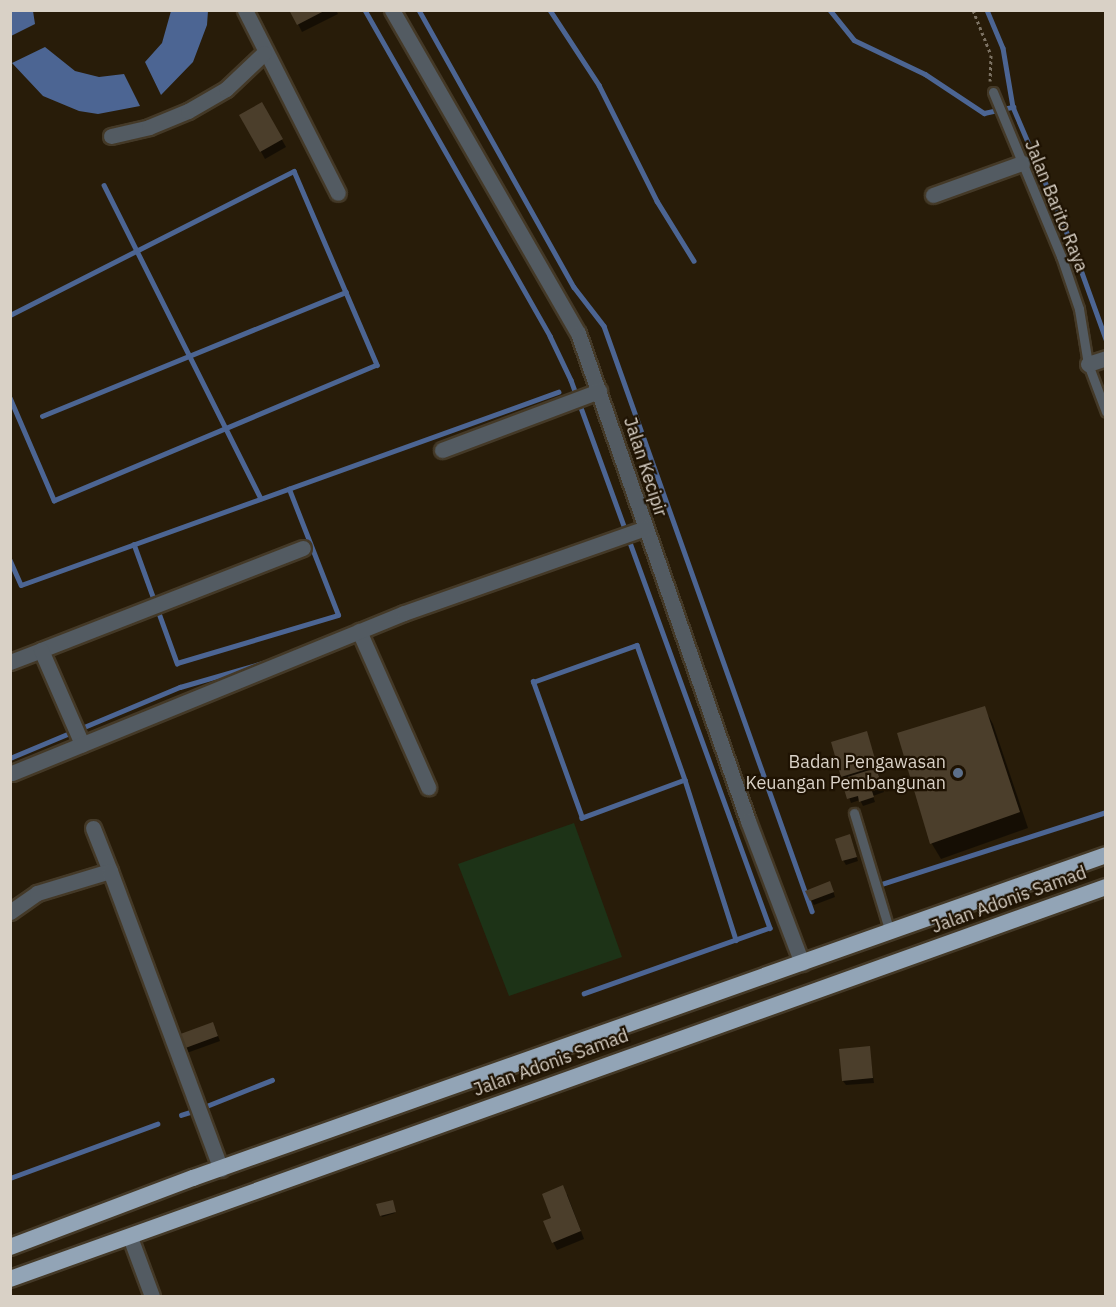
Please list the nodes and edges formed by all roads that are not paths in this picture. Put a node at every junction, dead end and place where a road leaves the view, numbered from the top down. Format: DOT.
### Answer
graph roads {
  1 [pos="245,10"];
  2 [pos="392,10"];
  3 [pos="264,53"];
  4 [pos="993,92"];
  5 [pos="111,136"];
  6 [pos="1022,163"];
  7 [pos="338,193"];
  8 [pos="933,195"];
  9 [pos="1106,358"];
  10 [pos="1088,364"];
  11 [pos="599,391"];
  12 [pos="1106,412"];
  13 [pos="442,450"];
  14 [pos="638,530"];
  15 [pos="303,548"];
  16 [pos="359,631"];
  17 [pos="41,650"];
  18 [pos="10,662"];
  19 [pos="76,733"];
  20 [pos="12,773"];
  21 [pos="428,787"];
  22 [pos="854,813"];
  23 [pos="93,828"];
  24 [pos="1106,855"];
  25 [pos="110,871"];
  26 [pos="1106,886"];
  27 [pos="10,912"];
  28 [pos="890,932"];
  29 [pos="802,963"];
  30 [pos="457,1087"];
  31 [pos="467,1114"];
  32 [pos="221,1169"];
  33 [pos="130,1237"];
  34 [pos="11,1246"];
  35 [pos="10,1278"];
  36 [pos="152,1296"];
  1 -- 3 [label="street"];
  2 -- 11 [label="street, Jalan Kecipir"];
  3 -- 5 [label="street"];
  3 -- 7 [label="street"];
  4 -- 6 [label="lane, Jalan Barito Raya"];
  6 -- 8 [label="street"];
  6 -- 10 [label="lane, Jalan Barito Raya"];
  9 -- 10 [label="street"];
  10 -- 12 [label="lane, Jalan Barito Raya"];
  11 -- 13 [label="street"];
  11 -- 14 [label="street, Jalan Kecipir"];
  14 -- 16 [label="street"];
  14 -- 29 [label="street, Jalan Kecipir"];
  15 -- 17 [label="street"];
  16 -- 19 [label="street"];
  16 -- 21 [label="street"];
  17 -- 18 [label="street"];
  17 -- 19 [label="street"];
  19 -- 20 [label="street"];
  22 -- 28 [label="lane"];
  23 -- 25 [label="street"];
  24 -- 28 [label="highway"];
  25 -- 27 [label="street"];
  25 -- 32 [label="street"];
  26 -- 31 [label="highway, Jalan Adonis Samad"];
  28 -- 29 [label="highway"];
  29 -- 30 [label="highway"];
  30 -- 31 [label="highway"];
  30 -- 32 [label="highway"];
  31 -- 33 [label="highway, Jalan Adonis Samad"];
  32 -- 34 [label="highway"];
  33 -- 35 [label="highway, Jalan Adonis Samad"];
  33 -- 36 [label="street"];
}
